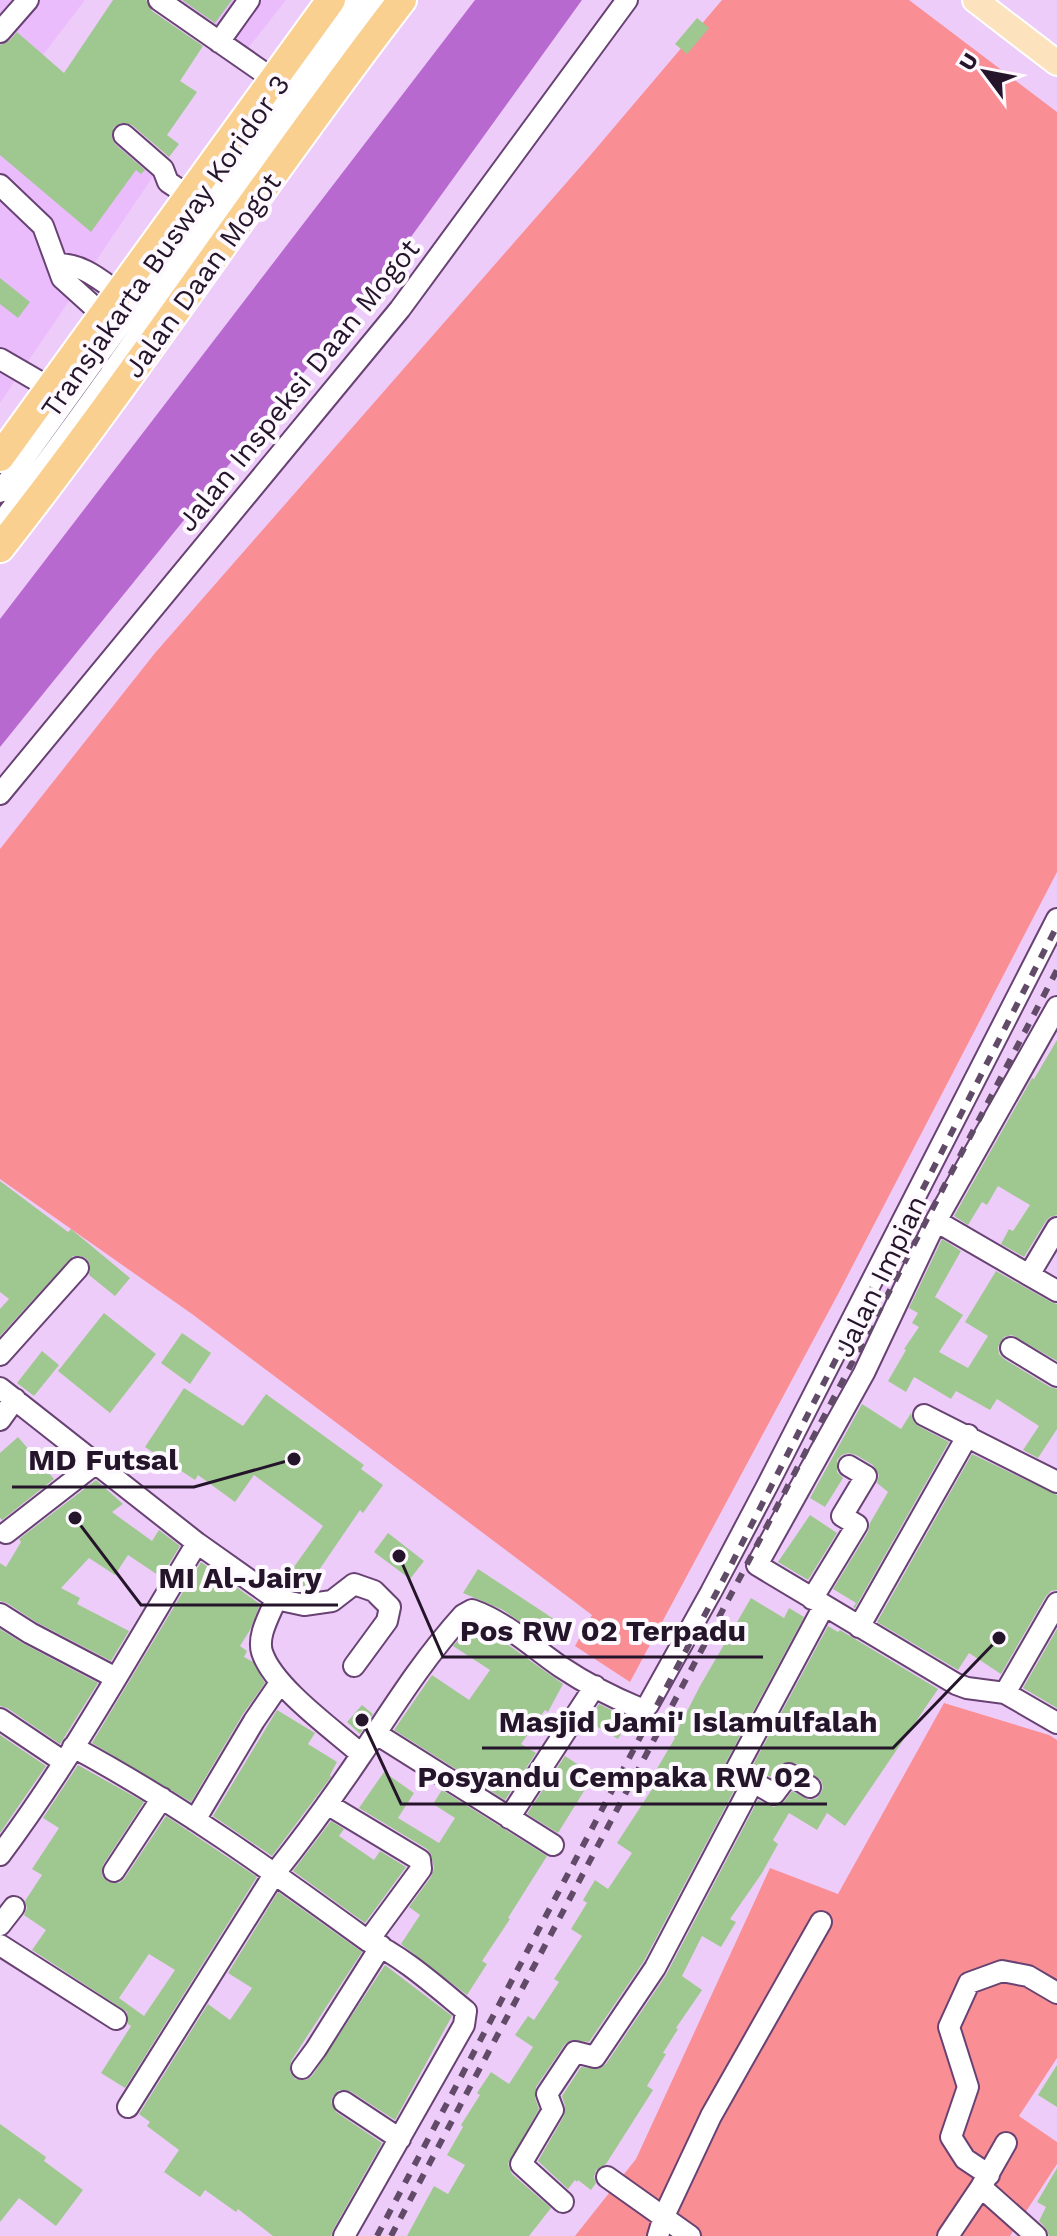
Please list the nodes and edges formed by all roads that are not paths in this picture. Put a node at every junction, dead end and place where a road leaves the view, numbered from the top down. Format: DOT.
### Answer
graph roads {
  1 [pos="28,0"];
  2 [pos="159,0"];
  3 [pos="249,0"];
  4 [pos="331,0"];
  5 [pos="355,0"];
  6 [pos="374,0"];
  7 [pos="402,0"];
  8 [pos="627,0"];
  9 [pos="975,0"];
  10 [pos="0,32"];
  11 [pos="219,42"];
  12 [pos="1057,63"];
  13 [pos="273,79"];
  14 [pos="124,135"];
  15 [pos="0,185"];
  16 [pos="194,190"];
  17 [pos="111,304"];
  18 [pos="0,359"];
  19 [pos="50,388"];
  20 [pos="0,457"];
  21 [pos="0,492"];
  22 [pos="0,524"];
  23 [pos="0,548"];
  24 [pos="0,794"];
  25 [pos="1057,919"];
  26 [pos="1057,1007"];
  27 [pos="936,1221"];
  28 [pos="1057,1228"];
  29 [pos="78,1268"];
  30 [pos="1029,1275"];
  31 [pos="1057,1291"];
  32 [pos="1011,1348"];
  33 [pos="0,1355"];
  34 [pos="1057,1376"];
  35 [pos="7,1394"];
  36 [pos="924,1415"];
  37 [pos="0,1420"];
  38 [pos="968,1435"];
  39 [pos="96,1463"];
  40 [pos="849,1466"];
  41 [pos="1057,1482"];
  42 [pos="6,1533"];
  43 [pos="197,1543"];
  44 [pos="726,1564"];
  45 [pos="760,1567"];
  46 [pos="276,1599"];
  47 [pos="818,1603"];
  48 [pos="1057,1603"];
  49 [pos="0,1614"];
  50 [pos="859,1627"];
  51 [pos="354,1666"];
  52 [pos="116,1678"];
  53 [pos="280,1683"];
  54 [pos="595,1686"];
  55 [pos="1005,1693"];
  56 [pos="0,1719"];
  57 [pos="1057,1723"];
  58 [pos="375,1733"];
  59 [pos="69,1754"];
  60 [pos="361,1754"];
  61 [pos="753,1782"];
  62 [pos="810,1787"];
  63 [pos="162,1798"];
  64 [pos="327,1804"];
  65 [pos="509,1818"];
  66 [pos="195,1820"];
  67 [pos="553,1845"];
  68 [pos="0,1855"];
  69 [pos="114,1871"];
  70 [pos="275,1873"];
  71 [pos="14,1907"];
  72 [pos="821,1922"];
  73 [pos="0,1925"];
  74 [pos="374,1944"];
  75 [pos="0,1945"];
  76 [pos="1057,1993"];
  77 [pos="116,2019"];
  78 [pos="302,2068"];
  79 [pos="344,2102"];
  80 [pos="128,2107"];
  81 [pos="400,2139"];
  82 [pos="1006,2143"];
  83 [pos="607,2177"];
  84 [pos="985,2181"];
  85 [pos="563,2202"];
  86 [pos="661,2226"];
  87 [pos="344,2236"];
  88 [pos="690,2236"];
  89 [pos="948,2236"];
  90 [pos="1036,2236"];
  1 -- 10 [label="street"];
  2 -- 11 [label="street"];
  3 -- 11 [label="street"];
  4 -- 13 [label="highway, Jalan Daan Mogot"];
  5 -- 21 [label="street, Transjakarta Busway Koridor 3"];
  6 -- 22 [label="street, Transjakarta Busway Koridor 3"];
  7 -- 23 [label="highway, Jalan Daan Mogot"];
  8 -- 24 [label="street, Jalan Inspeksi Daan Mogot"];
  9 -- 12 [label="main road"];
  11 -- 13 [label="street"];
  13 -- 16 [label="highway, Jalan Daan Mogot"];
  14 -- 16 [label="street"];
  15 -- 17 [label="street"];
  16 -- 17 [label="highway, Jalan Daan Mogot"];
  17 -- 19 [label="highway, Jalan Daan Mogot"];
  18 -- 19 [label="street"];
  19 -- 20 [label="highway, Jalan Daan Mogot"];
  25 -- 44 [label="street"];
  26 -- 27 [label="street, Jalan Impian"];
  27 -- 30 [label="street"];
  27 -- 45 [label="street, Jalan Impian"];
  28 -- 30 [label="street"];
  29 -- 33 [label="street"];
  30 -- 31 [label="street"];
  32 -- 34 [label="street"];
  35 -- 37 [label="street"];
  35 -- 39 [label="street"];
  36 -- 38 [label="street"];
  38 -- 41 [label="street"];
  38 -- 50 [label="street"];
  39 -- 42 [label="street"];
  39 -- 43 [label="street"];
  40 -- 47 [label="street"];
  43 -- 46 [label="street"];
  43 -- 52 [label="street"];
  44 -- 45 [label="street"];
  44 -- 54 [label="street"];
  45 -- 47 [label="street"];
  46 -- 51 [label="street"];
  46 -- 53 [label="street"];
  47 -- 50 [label="street"];
  47 -- 61 [label="street"];
  48 -- 55 [label="street"];
  49 -- 52 [label="street"];
  50 -- 55 [label="street"];
  52 -- 59 [label="street"];
  53 -- 60 [label="street"];
  53 -- 66 [label="street"];
  54 -- 58 [label="street"];
  54 -- 65 [label="street"];
  55 -- 57 [label="street"];
  56 -- 59 [label="street"];
  58 -- 60 [label="street"];
  58 -- 65 [label="street"];
  59 -- 63 [label="street"];
  59 -- 68 [label="street"];
  60 -- 64 [label="street"];
  61 -- 62 [label="street"];
  61 -- 85 [label="street"];
  63 -- 66 [label="street"];
  63 -- 69 [label="street"];
  64 -- 70 [label="street"];
  64 -- 74 [label="street"];
  65 -- 67 [label="street"];
  66 -- 70 [label="street"];
  70 -- 74 [label="street"];
  70 -- 80 [label="street"];
  71 -- 73 [label="street"];
  72 -- 86 [label="street"];
  74 -- 78 [label="street"];
  74 -- 81 [label="street"];
  75 -- 77 [label="street"];
  76 -- 84 [label="street"];
  79 -- 81 [label="street"];
  81 -- 87 [label="street"];
  82 -- 84 [label="street"];
  83 -- 86 [label="street"];
  84 -- 89 [label="street"];
  84 -- 90 [label="street"];
  86 -- 88 [label="street"];
}
